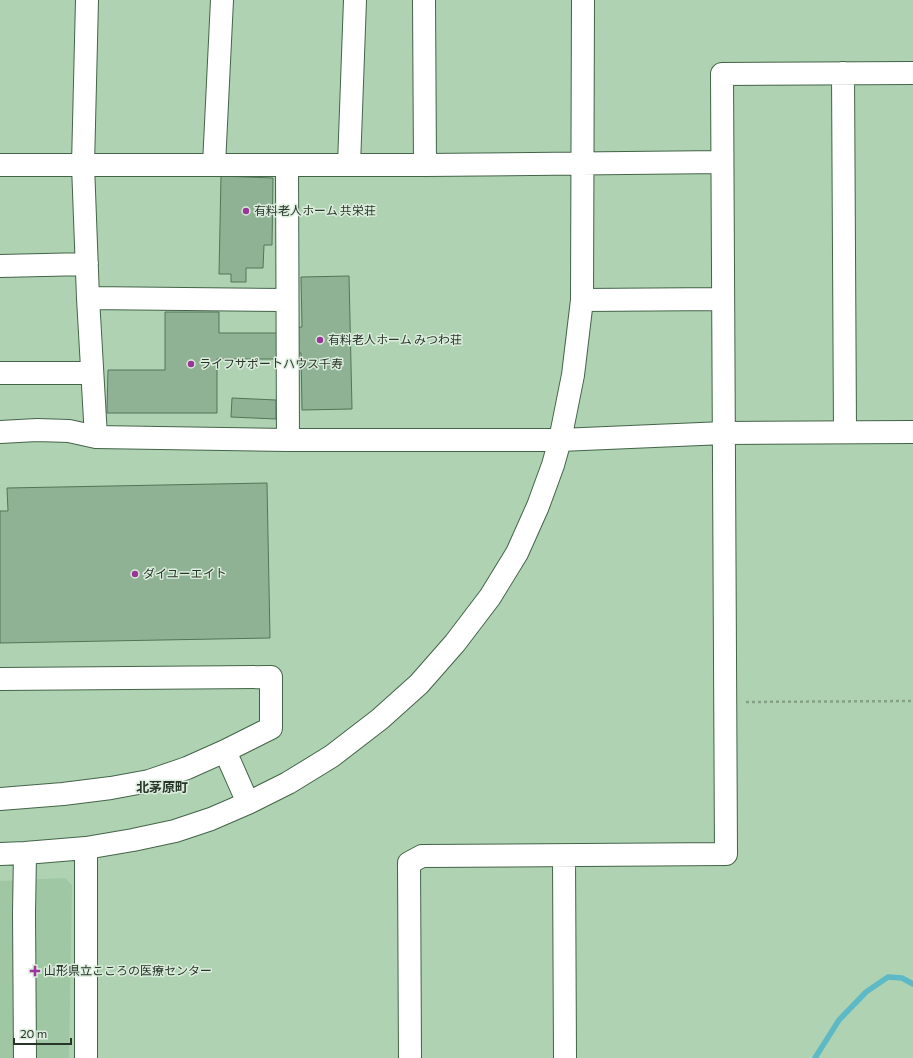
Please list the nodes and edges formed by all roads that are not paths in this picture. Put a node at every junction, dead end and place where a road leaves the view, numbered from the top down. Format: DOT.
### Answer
graph roads {
  1 [pos="87,0"];
  2 [pos="222,0"];
  3 [pos="355,0"];
  4 [pos="424,0"];
  5 [pos="583,0"];
  6 [pos="843,73"];
  7 [pos="913,73"];
  8 [pos="722,162"];
  9 [pos="582,163"];
  10 [pos="0,165"];
  11 [pos="83,165"];
  12 [pos="214,165"];
  13 [pos="287,165"];
  14 [pos="349,165"];
  15 [pos="425,165"];
  16 [pos="87,264"];
  17 [pos="0,266"];
  18 [pos="88,298"];
  19 [pos="723,298"];
  20 [pos="287,300"];
  21 [pos="582,300"];
  22 [pos="0,373"];
  23 [pos="92,373"];
  24 [pos="0,432"];
  25 [pos="845,432"];
  26 [pos="913,432"];
  27 [pos="724,433"];
  28 [pos="96,438"];
  29 [pos="288,440"];
  30 [pos="560,440"];
  31 [pos="0,679"];
  32 [pos="225,751"];
  33 [pos="0,799"];
  34 [pos="248,803"];
  35 [pos="86,848"];
  36 [pos="25,853"];
  37 [pos="0,854"];
  38 [pos="564,856"];
  39 [pos="25,1058"];
  40 [pos="86,1058"];
  41 [pos="410,1058"];
  42 [pos="565,1058"];
  1 -- 11 [label="street"];
  2 -- 12 [label="street"];
  3 -- 14 [label="street"];
  4 -- 15 [label="street"];
  5 -- 9 [label="street"];
  6 -- 7 [label="street"];
  6 -- 8 [label="street"];
  6 -- 25 [label="street"];
  8 -- 9 [label="street"];
  8 -- 19 [label="street"];
  9 -- 15 [label="street"];
  9 -- 21 [label="street"];
  10 -- 11 [label="street"];
  11 -- 12 [label="street"];
  11 -- 16 [label="street"];
  12 -- 13 [label="street"];
  13 -- 14 [label="street"];
  13 -- 20 [label="street"];
  14 -- 15 [label="street"];
  16 -- 17 [label="street"];
  16 -- 18 [label="street"];
  18 -- 20 [label="street"];
  18 -- 23 [label="street"];
  19 -- 21 [label="street"];
  19 -- 27 [label="street"];
  20 -- 29 [label="street"];
  21 -- 30 [label="street"];
  22 -- 23 [label="street"];
  23 -- 28 [label="street"];
  24 -- 28 [label="street"];
  25 -- 26 [label="street"];
  25 -- 27 [label="street"];
  27 -- 30 [label="street"];
  27 -- 38 [label="street"];
  28 -- 29 [label="street"];
  29 -- 30 [label="street"];
  30 -- 34 [label="street"];
  31 -- 32 [label="street"];
  32 -- 33 [label="street"];
  32 -- 34 [label="street"];
  34 -- 35 [label="street"];
  35 -- 36 [label="street"];
  35 -- 40 [label="street"];
  36 -- 37 [label="street"];
  36 -- 39 [label="street"];
  38 -- 41 [label="street"];
  38 -- 42 [label="street"];
}
